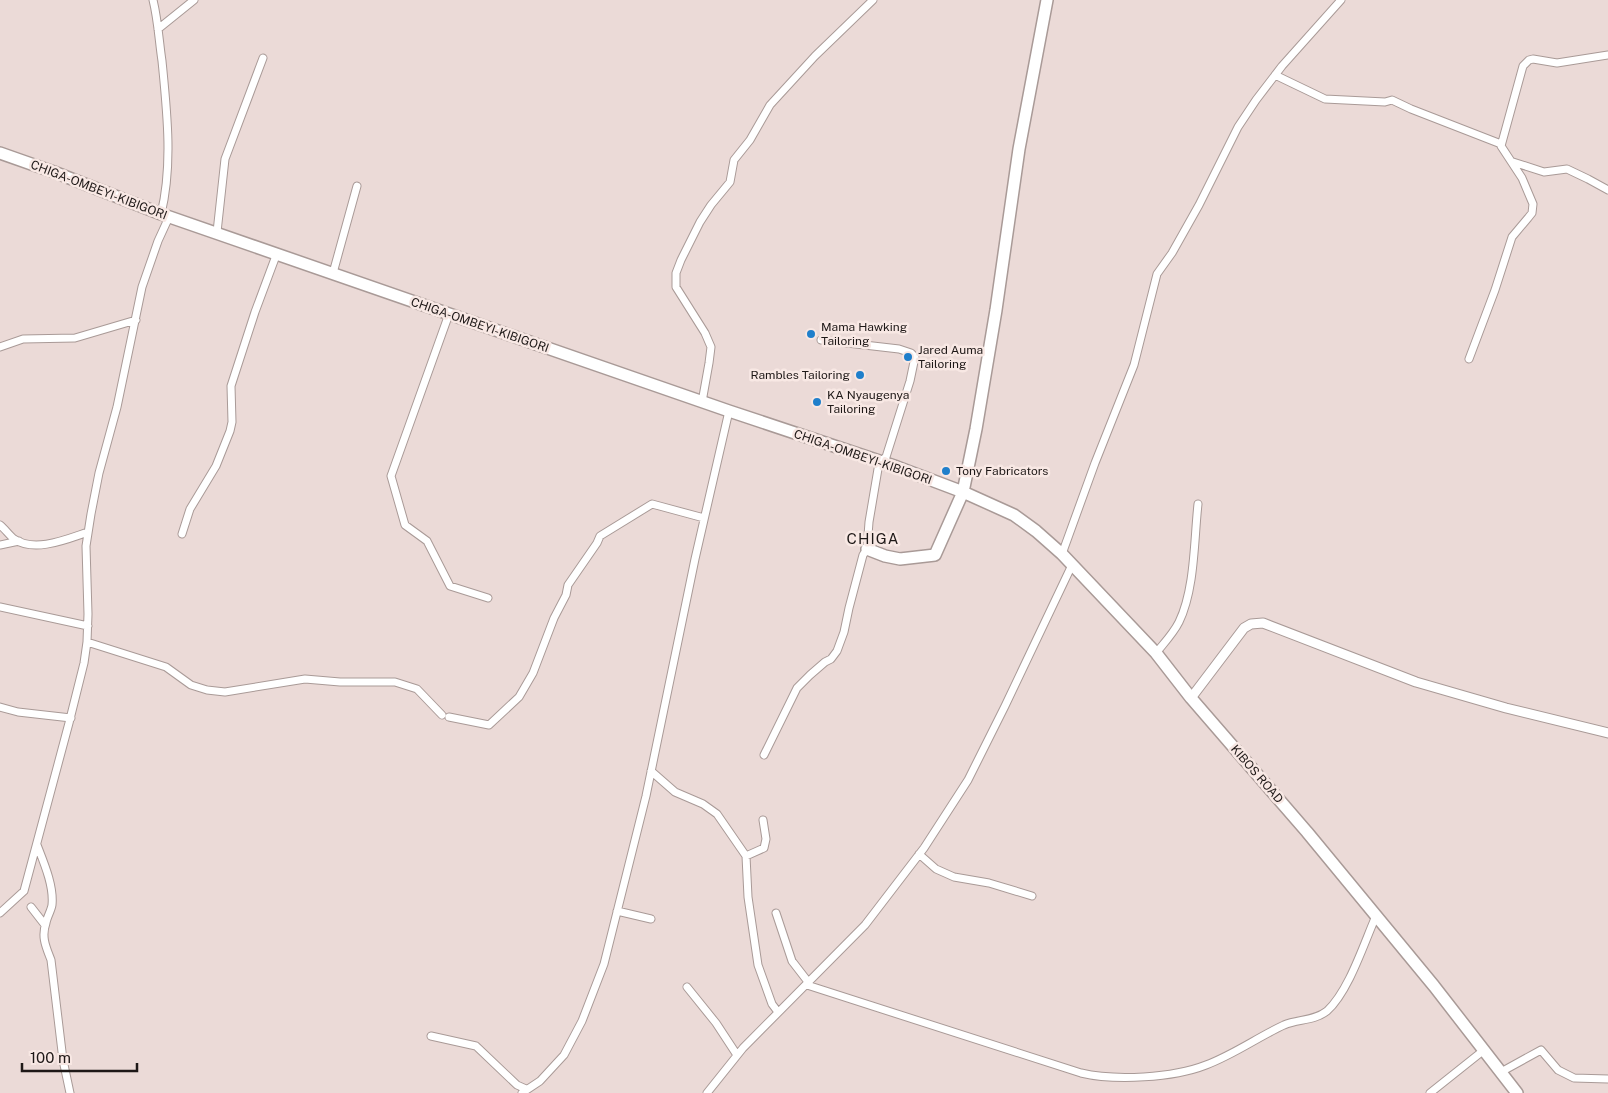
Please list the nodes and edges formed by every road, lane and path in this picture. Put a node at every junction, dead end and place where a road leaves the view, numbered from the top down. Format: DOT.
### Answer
graph roads {
  1 [pos="153,0"];
  2 [pos="194,0"];
  3 [pos="873,0"];
  4 [pos="1047,0"];
  5 [pos="1340,0"];
  6 [pos="158,29"];
  7 [pos="1608,55"];
  8 [pos="263,58"];
  9 [pos="1275,75"];
  10 [pos="1501,144"];
  11 [pos="0,153"];
  12 [pos="1513,162"];
  13 [pos="357,186"];
  14 [pos="1608,190"];
  15 [pos="165,216"];
  16 [pos="217,232"];
  17 [pos="277,254"];
  18 [pos="333,273"];
  19 [pos="449,314"];
  20 [pos="136,320"];
  21 [pos="821,340"];
  22 [pos="0,346"];
  23 [pos="1470,359"];
  24 [pos="702,402"];
  25 [pos="729,411"];
  26 [pos="880,461"];
  27 [pos="963,492"];
  28 [pos="1198,504"];
  29 [pos="704,518"];
  30 [pos="0,525"];
  31 [pos="88,532"];
  32 [pos="182,534"];
  33 [pos="20,541"];
  34 [pos="0,544"];
  35 [pos="867,549"];
  36 [pos="1062,554"];
  37 [pos="1072,565"];
  38 [pos="488,598"];
  39 [pos="0,607"];
  40 [pos="88,626"];
  41 [pos="87,642"];
  42 [pos="1156,653"];
  43 [pos="1192,698"];
  44 [pos="0,707"];
  45 [pos="71,718"];
  46 [pos="1608,733"];
  47 [pos="764,755"];
  48 [pos="651,772"];
  49 [pos="763,820"];
  50 [pos="37,845"];
  51 [pos="918,854"];
  52 [pos="746,856"];
  53 [pos="1032,896"];
  54 [pos="31,907"];
  55 [pos="617,911"];
  56 [pos="776,912"];
  57 [pos="0,913"];
  58 [pos="1376,916"];
  59 [pos="650,919"];
  60 [pos="45,926"];
  61 [pos="808,984"];
  62 [pos="688,987"];
  63 [pos="778,1012"];
  64 [pos="431,1036"];
  65 [pos="1484,1050"];
  66 [pos="738,1055"];
  67 [pos="1501,1072"];
  68 [pos="1608,1079"];
  69 [pos="524,1091"];
  70 [pos="70,1093"];
  71 [pos="707,1093"];
  72 [pos="1430,1093"];
  73 [pos="1517,1093"];
  1 -- 6 [label="street"];
  2 -- 6 [label="street"];
  3 -- 24 [label="street"];
  4 -- 27 [label="main road"];
  5 -- 9 [label="street"];
  6 -- 15 [label="street"];
  7 -- 10 [label="street"];
  8 -- 16 [label="street"];
  9 -- 10 [label="street"];
  9 -- 36 [label="street"];
  10 -- 12 [label="street"];
  11 -- 15 [label="main road, CHIGA-OMBEYI-KIBIGORI"];
  12 -- 14 [label="street"];
  12 -- 23 [label="street"];
  13 -- 18 [label="street"];
  15 -- 16 [label="main road, CHIGA-OMBEYI-KIBIGORI"];
  15 -- 20 [label="street"];
  16 -- 17 [label="main road, CHIGA-OMBEYI-KIBIGORI"];
  17 -- 18 [label="main road, CHIGA-OMBEYI-KIBIGORI"];
  17 -- 32 [label="street"];
  18 -- 19 [label="main road, CHIGA-OMBEYI-KIBIGORI"];
  19 -- 24 [label="main road, CHIGA-OMBEYI-KIBIGORI"];
  19 -- 38 [label="street"];
  20 -- 22 [label="street"];
  20 -- 31 [label="street"];
  21 -- 26 [label="street"];
  24 -- 25 [label="main road, CHIGA-OMBEYI-KIBIGORI"];
  25 -- 26 [label="main road, CHIGA-OMBEYI-KIBIGORI"];
  25 -- 29 [label="street"];
  26 -- 27 [label="main road, CHIGA-OMBEYI-KIBIGORI"];
  26 -- 35 [label="street"];
  27 -- 35 [label="main road"];
  27 -- 36 [label="main road, KIBOS ROAD"];
  28 -- 42 [label="street"];
  29 -- 41 [label="street"];
  29 -- 48 [label="street"];
  30 -- 33 [label="street"];
  31 -- 33 [label="street"];
  31 -- 40 [label="street"];
  33 -- 34 [label="street"];
  35 -- 47 [label="street"];
  36 -- 37 [label="main road, KIBOS ROAD"];
  37 -- 42 [label="main road, KIBOS ROAD"];
  37 -- 51 [label="street"];
  39 -- 40 [label="street"];
  40 -- 41 [label="street"];
  41 -- 45 [label="street"];
  42 -- 43 [label="main road, KIBOS ROAD"];
  43 -- 46 [label="street"];
  43 -- 58 [label="main road, KIBOS ROAD"];
  44 -- 45 [label="street"];
  45 -- 50 [label="street"];
  48 -- 52 [label="street"];
  48 -- 55 [label="street"];
  49 -- 52 [label="street"];
  50 -- 57 [label="street"];
  50 -- 60 [label="street"];
  51 -- 53 [label="street"];
  51 -- 61 [label="street"];
  52 -- 63 [label="street"];
  54 -- 60 [label="street"];
  55 -- 59 [label="street"];
  55 -- 69 [label="street"];
  56 -- 61 [label="street"];
  58 -- 61 [label="street"];
  58 -- 65 [label="main road, KIBOS ROAD"];
  60 -- 70 [label="street"];
  61 -- 63 [label="street"];
  62 -- 66 [label="street"];
  63 -- 66 [label="street"];
  64 -- 69 [label="street"];
  65 -- 67 [label="main road, KIBOS ROAD"];
  65 -- 72 [label="street"];
  66 -- 71 [label="street"];
  67 -- 68 [label="street"];
  67 -- 73 [label="main road, KIBOS ROAD"];
}
